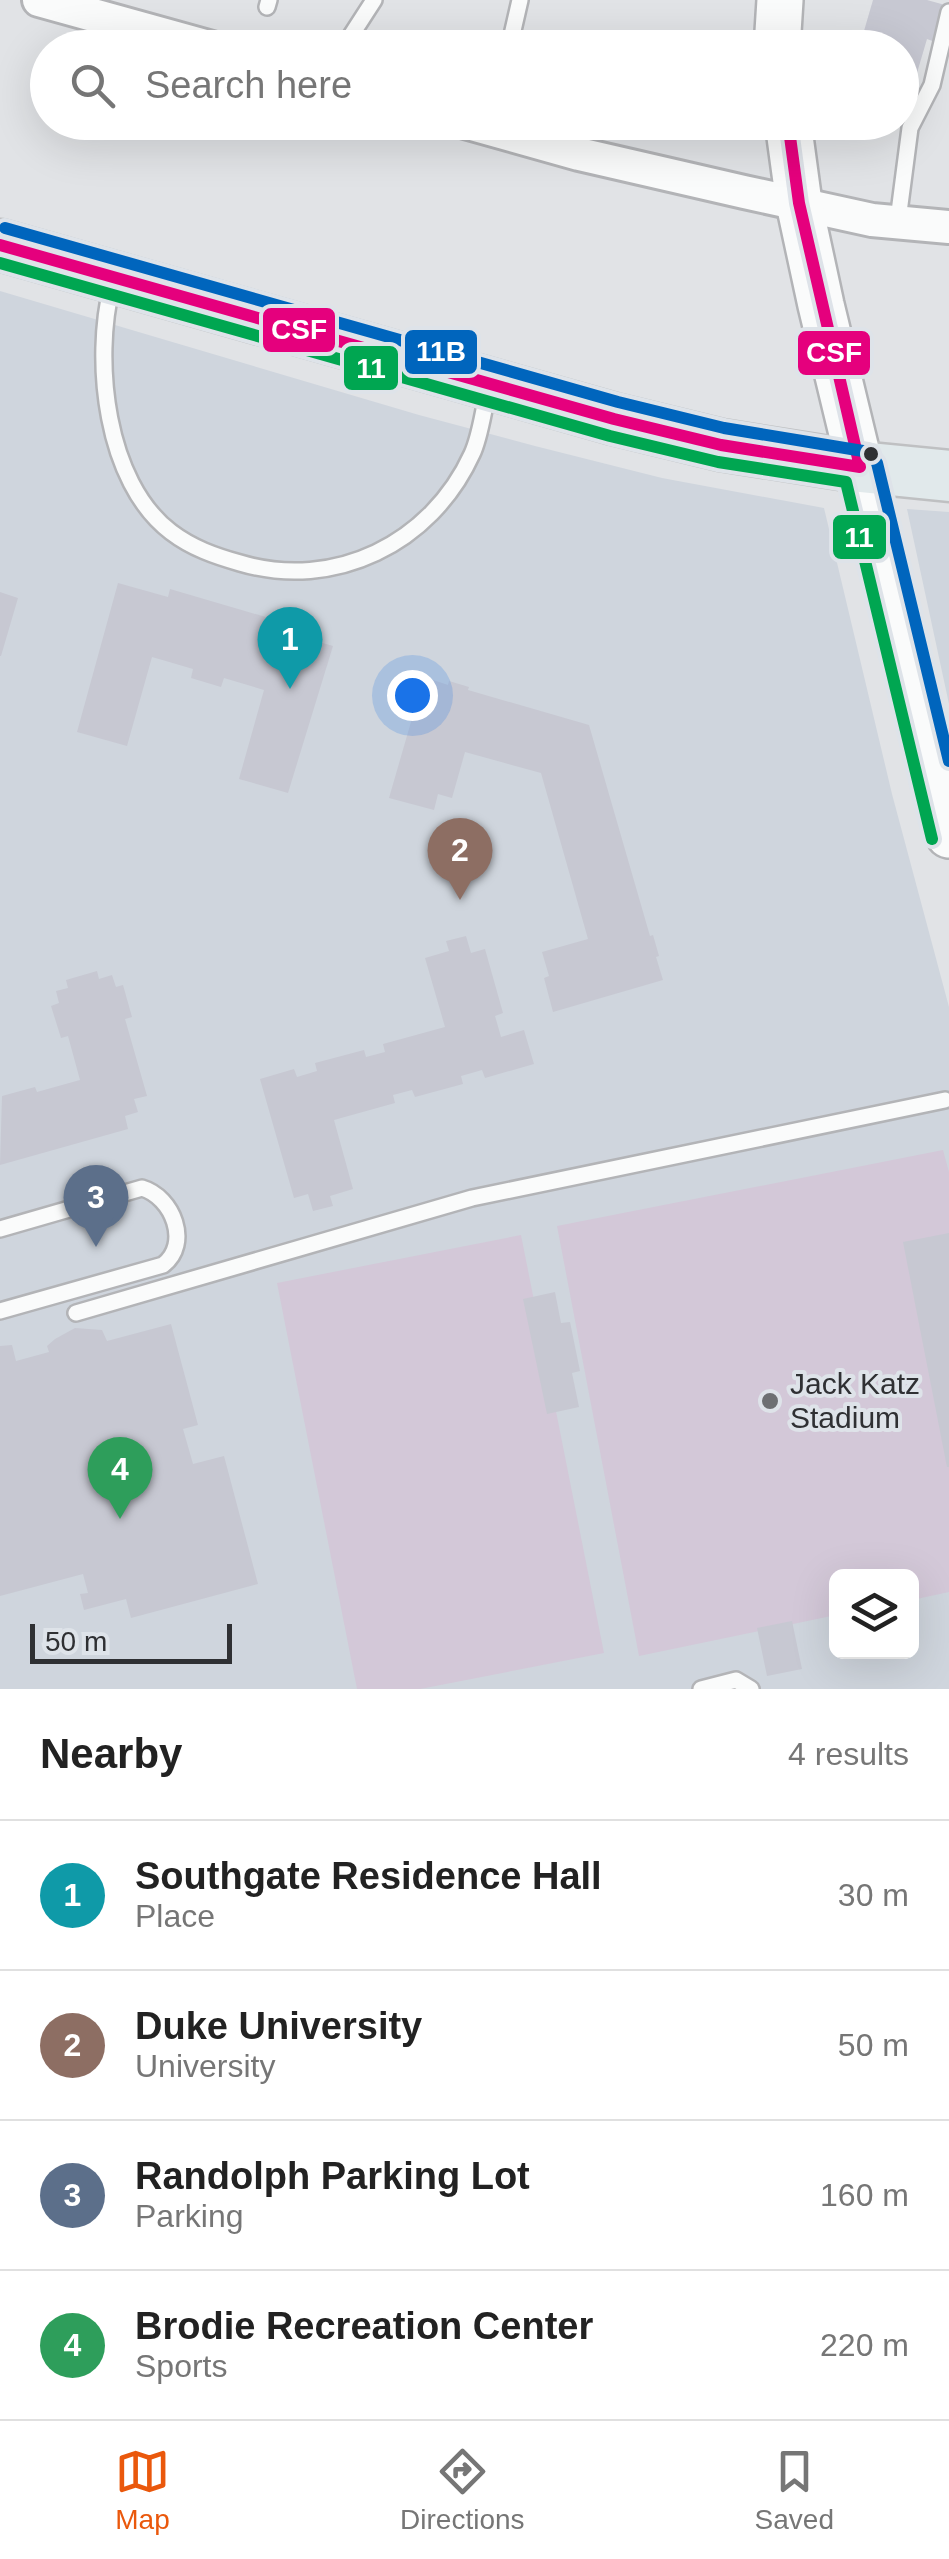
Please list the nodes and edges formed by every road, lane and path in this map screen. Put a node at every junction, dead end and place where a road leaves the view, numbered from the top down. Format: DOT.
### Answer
graph roads {
  1 [pos="39,0"];
  2 [pos="374,0"];
  3 [pos="520,0"];
  4 [pos="780,0"];
  5 [pos="123,11"];
  6 [pos="949,12"];
  7 [pos="169,30"];
  8 [pos="354,30"];
  9 [pos="513,30"];
  10 [pos="778,30"];
  11 [pos="919,110"];
  12 [pos="532,140"];
  13 [pos="790,140"];
  14 [pos="908,140"];
  15 [pos="799,203"];
  16 [pos="898,220"];
  17 [pos="949,227"];
  18 [pos="0,245"];
  19 [pos="114,277"];
  20 [pos="490,384"];
  21 [pos="860,467"];
  22 [pos="949,476"];
  23 [pos="949,835"];
  24 [pos="945,1100"];
  25 [pos="0,1229"];
  26 [pos="0,1311"];
  27 [pos="76,1314"];
  28 [pos="701,1689"];
  29 [pos="751,1689"];
  1 -- 5 [label="street"];
  2 -- 8 [label="lane"];
  3 -- 9 [label="lane"];
  4 -- 10 [label="main road"];
  5 -- 7 [label="street"];
  6 -- 11 [label="lane"];
  12 -- 15 [label="street"];
  13 -- 15 [label="main road"];
  14 -- 16 [label="lane"];
  15 -- 16 [label="street"];
  15 -- 21 [label="main road"];
  16 -- 17 [label="street"];
  18 -- 19 [label="main road"];
  19 -- 20 [label="main road"];
  19 -- 20 [label="lane"];
  20 -- 21 [label="main road"];
  21 -- 22 [label="main road"];
  21 -- 23 [label="main road"];
  24 -- 27 [label="lane"];
  25 -- 26 [label="lane"];
  28 -- 29 [label="lane"];
}
